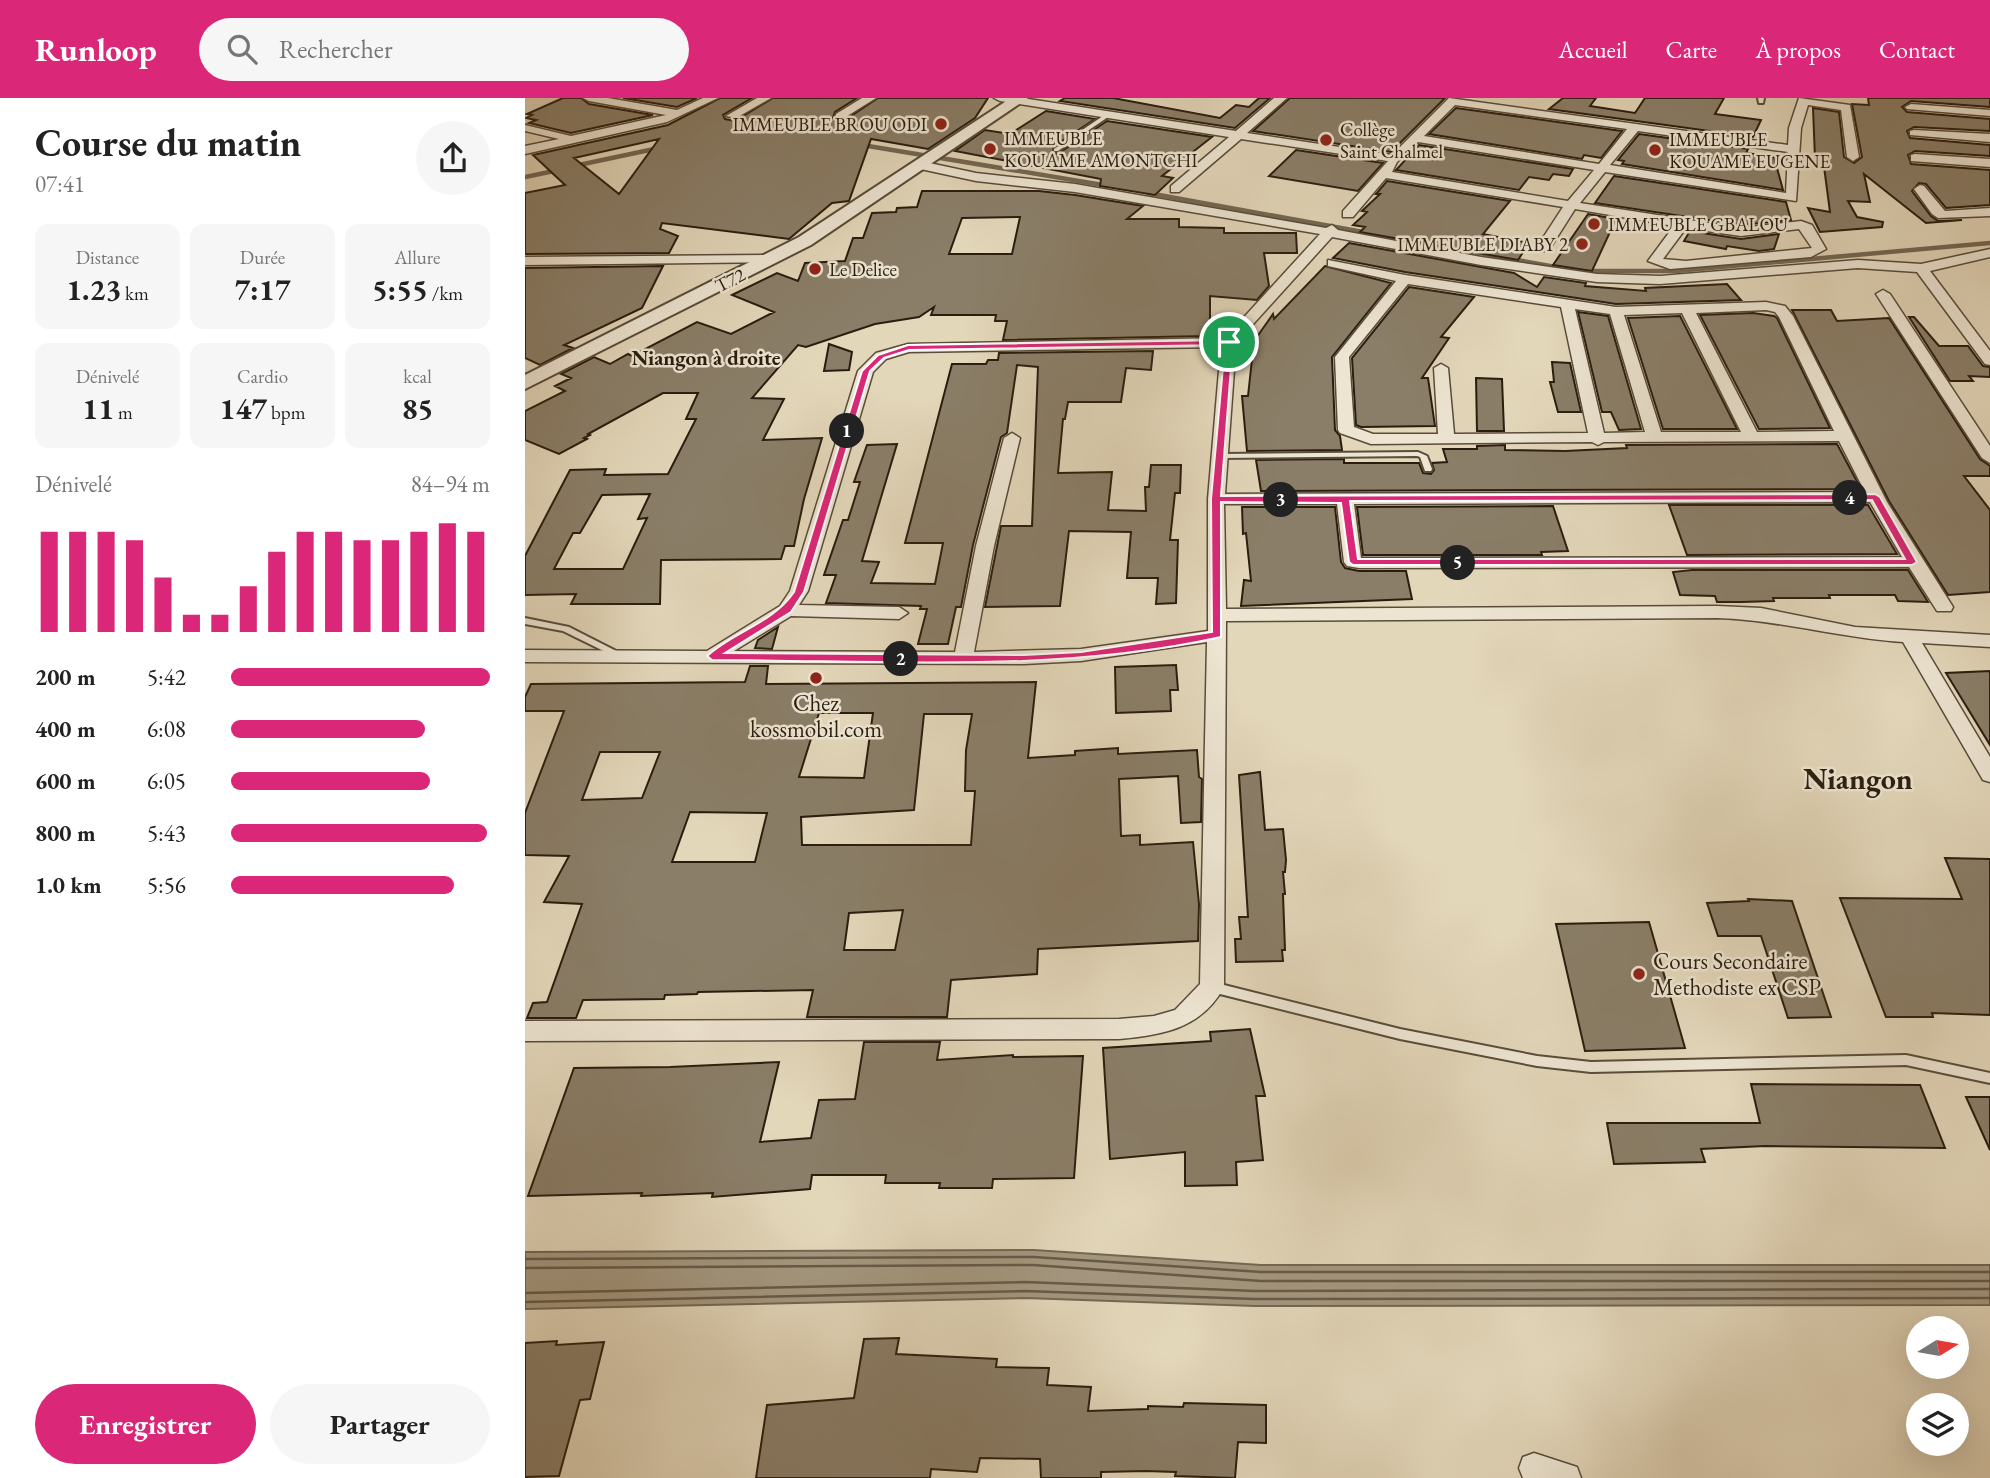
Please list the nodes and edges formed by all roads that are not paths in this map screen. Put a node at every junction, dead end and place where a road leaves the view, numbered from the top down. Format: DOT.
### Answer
graph roads {
  1 [pos="589,98"];
  2 [pos="712,98"];
  3 [pos="765,98"];
  4 [pos="870,98"];
  5 [pos="1000,98"];
  6 [pos="1281,98"];
  7 [pos="1019,99"];
  8 [pos="1805,99"];
  9 [pos="1454,100"];
  10 [pos="1911,107"];
  11 [pos="645,108"];
  12 [pos="1990,113"];
  13 [pos="681,114"];
  14 [pos="1108,115"];
  15 [pos="841,116"];
  16 [pos="732,117"];
  17 [pos="1636,127"];
  18 [pos="525,128"];
  19 [pos="1914,133"];
  20 [pos="596,134"];
  21 [pos="1237,136"];
  22 [pos="1415,138"];
  23 [pos="1990,138"];
  24 [pos="575,139"];
  25 [pos="1794,149"];
  26 [pos="525,150"];
  27 [pos="1056,150"];
  28 [pos="1853,156"];
  29 [pos="1915,158"];
  30 [pos="1395,159"];
  31 [pos="923,163"];
  32 [pos="1990,163"];
  33 [pos="1602,168"];
  34 [pos="1382,174"];
  35 [pos="1175,189"];
  36 [pos="1920,189"];
  37 [pos="1570,207"];
  38 [pos="1990,212"];
  39 [pos="1682,224"];
  40 [pos="1336,225"];
  41 [pos="1544,247"];
  42 [pos="1990,253"];
  43 [pos="771,259"];
  44 [pos="525,261"];
  45 [pos="1333,263"];
  46 [pos="1921,268"];
  47 [pos="1405,279"];
  48 [pos="1883,294"];
  49 [pos="1567,304"];
  50 [pos="1688,310"];
  51 [pos="1616,311"];
  52 [pos="1229,342"];
  53 [pos="1990,361"];
  54 [pos="1441,368"];
  55 [pos="525,383"];
  56 [pos="1844,436"];
  57 [pos="1752,437"];
  58 [pos="1012,438"];
  59 [pos="1655,439"];
  60 [pos="1446,440"];
  61 [pos="1598,440"];
  62 [pos="1219,456"];
  63 [pos="1990,458"];
  64 [pos="1428,468"];
  65 [pos="1875,497"];
  66 [pos="1216,499"];
  67 [pos="1345,500"];
  68 [pos="1912,562"];
  69 [pos="1944,607"];
  70 [pos="787,610"];
  71 [pos="899,613"];
  72 [pos="525,621"];
  73 [pos="1217,625"];
  74 [pos="1910,638"];
  75 [pos="1989,642"];
  76 [pos="525,656"];
  77 [pos="621,656"];
  78 [pos="712,656"];
  79 [pos="963,659"];
  80 [pos="1990,775"];
  81 [pos="1212,987"];
  82 [pos="525,1031"];
  83 [pos="1990,1078"];
  84 [pos="1534,1468"];
  85 [pos="1566,1478"];
  1 -- 11 [label="street"];
  2 -- 13 [label="street"];
  3 -- 16 [label="street"];
  4 -- 15 [label="street"];
  5 -- 7 [label="street"];
  6 -- 21 [label="street"];
  7 -- 14 [label="street"];
  7 -- 31 [label="street, T72"];
  8 -- 25 [label="street"];
  8 -- 28 [label="street"];
  9 -- 17 [label="street"];
  9 -- 22 [label="street"];
  10 -- 12 [label="street"];
  11 -- 13 [label="street"];
  11 -- 20 [label="street"];
  13 -- 20 [label="street"];
  14 -- 21 [label="street"];
  14 -- 27 [label="lane"];
  17 -- 25 [label="street"];
  17 -- 33 [label="street"];
  18 -- 24 [label="street"];
  19 -- 23 [label="street"];
  20 -- 24 [label="street"];
  21 -- 30 [label="street"];
  21 -- 35 [label="street"];
  22 -- 30 [label="street"];
  22 -- 33 [label="street"];
  24 -- 26 [label="street"];
  25 -- 33 [label="street"];
  29 -- 32 [label="street"];
  30 -- 34 [label="street"];
  31 -- 40 [label="street"];
  31 -- 43 [label="street, T72"];
  33 -- 37 [label="street"];
  34 -- 37 [label="street"];
  34 -- 40 [label="street"];
  36 -- 38 [label="street"];
  37 -- 39 [label="street"];
  37 -- 41 [label="street"];
  39 -- 39 [label="street"];
  40 -- 46 [label="street"];
  40 -- 52 [label="street"];
  42 -- 46 [label="street"];
  43 -- 44 [label="street"];
  43 -- 55 [label="street, T72"];
  45 -- 47 [label="street"];
  46 -- 53 [label="street"];
  47 -- 49 [label="street"];
  47 -- 60 [label="street"];
  48 -- 63 [label="street"];
  49 -- 51 [label="street"];
  49 -- 61 [label="street"];
  50 -- 51 [label="street"];
  50 -- 56 [label="street"];
  50 -- 57 [label="street"];
  51 -- 59 [label="street"];
  52 -- 62 [label="street"];
  52 -- 70 [label="street"];
  54 -- 60 [label="street"];
  56 -- 57 [label="street"];
  56 -- 65 [label="street"];
  57 -- 59 [label="street"];
  58 -- 79 [label="street"];
  59 -- 61 [label="street"];
  60 -- 61 [label="street"];
  62 -- 64 [label="lane"];
  62 -- 66 [label="street"];
  65 -- 67 [label="street"];
  65 -- 68 [label="street"];
  66 -- 67 [label="street"];
  66 -- 73 [label="street"];
  67 -- 68 [label="street"];
  68 -- 69 [label="street"];
  70 -- 71 [label="street"];
  70 -- 78 [label="street"];
  72 -- 77 [label="lane"];
  73 -- 74 [label="street"];
  73 -- 79 [label="street"];
  73 -- 81 [label="street"];
  74 -- 75 [label="street"];
  74 -- 80 [label="street"];
  76 -- 77 [label="street"];
  77 -- 78 [label="street"];
  78 -- 79 [label="street"];
  81 -- 82 [label="street"];
  81 -- 83 [label="lane"];
  84 -- 85 [label="street"];
}
